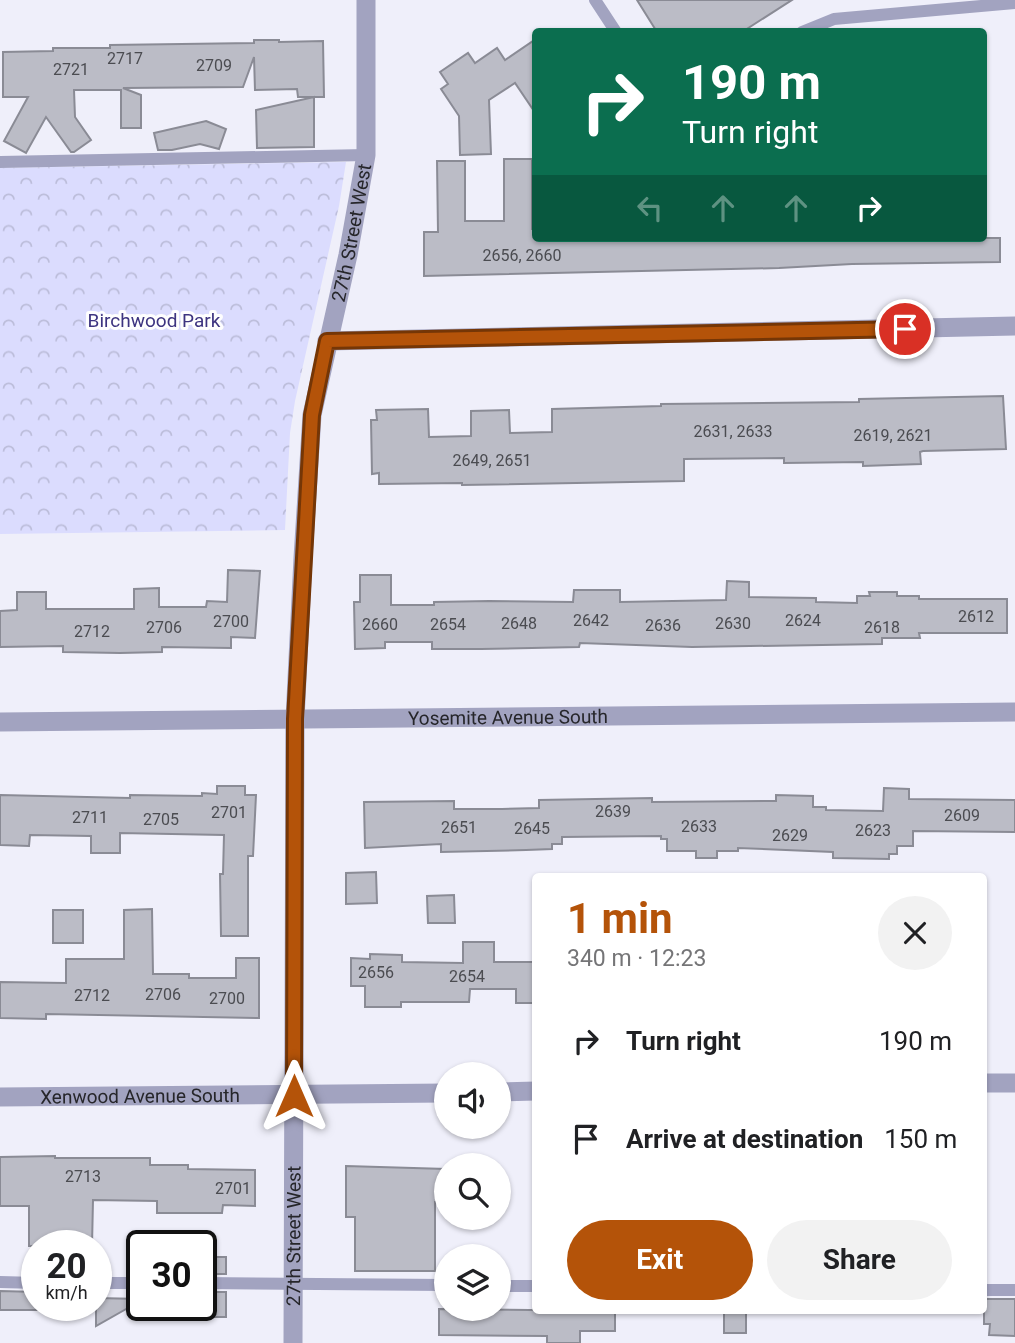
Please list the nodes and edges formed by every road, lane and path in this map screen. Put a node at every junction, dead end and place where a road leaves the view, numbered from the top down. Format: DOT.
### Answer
graph roads {
  1 [pos="366,0"];
  2 [pos="595,0"];
  3 [pos="1015,3"];
  4 [pos="613,28"];
  5 [pos="812,28"];
  6 [pos="366,155"];
  7 [pos="0,162"];
  8 [pos="1015,326"];
  9 [pos="327,341"];
  10 [pos="1015,712"];
  11 [pos="295,719"];
  12 [pos="0,722"];
  13 [pos="987,1083"];
  14 [pos="1015,1083"];
  15 [pos="532,1091"];
  16 [pos="511,1092"];
  17 [pos="434,1093"];
  18 [pos="294,1096"];
  19 [pos="0,1097"];
  20 [pos="0,1282"];
  21 [pos="21,1283"];
  22 [pos="217,1283"];
  23 [pos="294,1284"];
  24 [pos="434,1285"];
  25 [pos="511,1286"];
  26 [pos="532,1286"];
  27 [pos="987,1290"];
  28 [pos="1015,1290"];
  29 [pos="293,1343"];
  1 -- 6 [label="street, 27th Street West"];
  2 -- 4 [label="lane"];
  3 -- 5 [label="lane"];
  6 -- 7 [label="lane"];
  6 -- 9 [label="street, 27th Street West"];
  8 -- 9 [label="street"];
  9 -- 11 [label="street, 27th Street West"];
  10 -- 11 [label="street, Yosemite Avenue South"];
  11 -- 12 [label="street, Yosemite Avenue South"];
  11 -- 18 [label="street, 27th Street West"];
  13 -- 14 [label="street"];
  15 -- 16 [label="street"];
  17 -- 18 [label="street, Xenwood Avenue South"];
  18 -- 19 [label="street, Xenwood Avenue South"];
  18 -- 23 [label="street, 27th Street West"];
  20 -- 21 [label="lane"];
  22 -- 23 [label="lane"];
  23 -- 24 [label="lane"];
  23 -- 29 [label="street, 27th Street West"];
  25 -- 26 [label="lane"];
  27 -- 28 [label="lane"];
}
